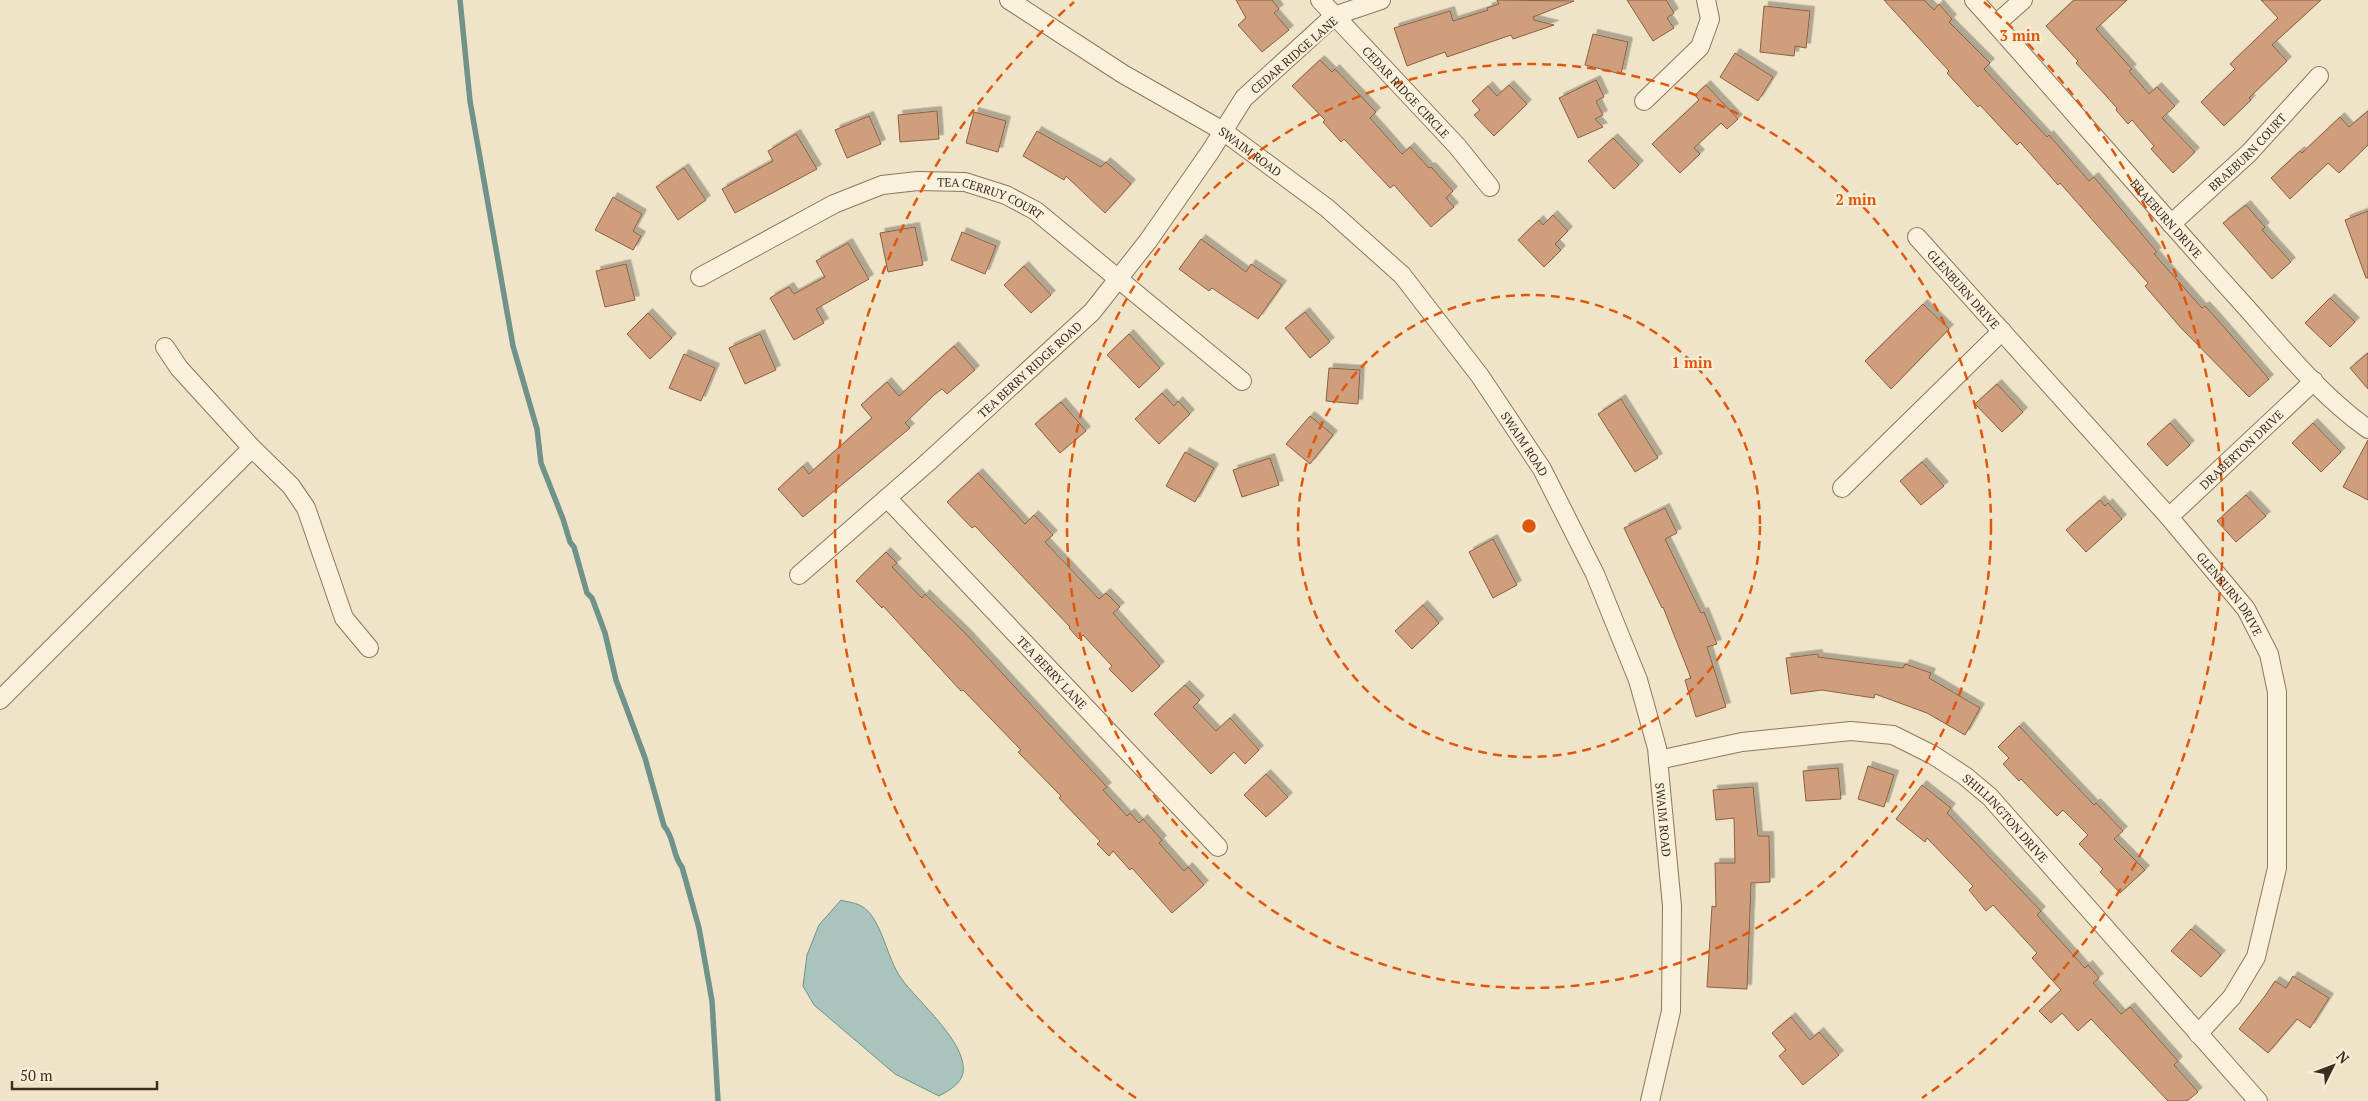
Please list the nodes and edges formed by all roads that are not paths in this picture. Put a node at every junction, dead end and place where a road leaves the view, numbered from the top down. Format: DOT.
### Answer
graph roads {
  1 [pos="1009,0"];
  2 [pos="1320,0"];
  3 [pos="1381,0"];
  4 [pos="1706,0"];
  5 [pos="1974,0"];
  6 [pos="2023,0"];
  7 [pos="1334,16"];
  8 [pos="1996,24"];
  9 [pos="2319,76"];
  10 [pos="1644,101"];
  11 [pos="1223,131"];
  12 [pos="1490,187"];
  13 [pos="2172,224"];
  14 [pos="1917,237"];
  15 [pos="700,277"];
  16 [pos="1118,279"];
  17 [pos="2002,331"];
  18 [pos="166,347"];
  19 [pos="1242,381"];
  20 [pos="2314,381"];
  21 [pos="2368,429"];
  22 [pos="252,448"];
  23 [pos="1842,488"];
  24 [pos="887,498"];
  25 [pos="2168,517"];
  26 [pos="798,575"];
  27 [pos="368,648"];
  28 [pos="0,700"];
  29 [pos="1658,760"];
  30 [pos="1218,847"];
  31 [pos="2198,1034"];
  32 [pos="1650,1101"];
  33 [pos="2258,1101"];
  1 -- 11 [label="street, SWAIM ROAD"];
  2 -- 7 [label="street, CEDAR RIDGE CIRCLE"];
  3 -- 7 [label="street, CEDAR RIDGE LANE"];
  4 -- 10 [label="street"];
  5 -- 8 [label="street, BRAEBURN DRIVE"];
  6 -- 8 [label="street"];
  7 -- 11 [label="street, CEDAR RIDGE LANE"];
  7 -- 12 [label="street, CEDAR RIDGE CIRCLE"];
  8 -- 13 [label="street, BRAEBURN DRIVE"];
  9 -- 13 [label="street, BRAEBURN COURT"];
  11 -- 16 [label="street, TEA BERRY RIDGE ROAD"];
  11 -- 29 [label="street, SWAIM ROAD"];
  13 -- 20 [label="street, BRAEBURN DRIVE"];
  14 -- 17 [label="street, GLENBURN DRIVE"];
  15 -- 16 [label="street, TEA CERRUY COURT"];
  16 -- 19 [label="street, TEA CERRUY COURT"];
  16 -- 24 [label="street, TEA BERRY RIDGE ROAD"];
  17 -- 23 [label="street"];
  17 -- 25 [label="street, GLENBURN DRIVE"];
  18 -- 22 [label="street"];
  20 -- 21 [label="street, BRAEBURN DRIVE"];
  20 -- 25 [label="street, DRABERTON DRIVE"];
  22 -- 27 [label="street"];
  22 -- 28 [label="street"];
  24 -- 26 [label="street, TEA BERRY RIDGE ROAD"];
  24 -- 30 [label="street, TEA BERRY LANE"];
  25 -- 31 [label="street, GLENBURN DRIVE"];
  29 -- 31 [label="street, SHILLINGTON DRIVE"];
  29 -- 32 [label="street, SWAIM ROAD"];
  31 -- 33 [label="street, SHILLINGTON DRIVE"];
}
